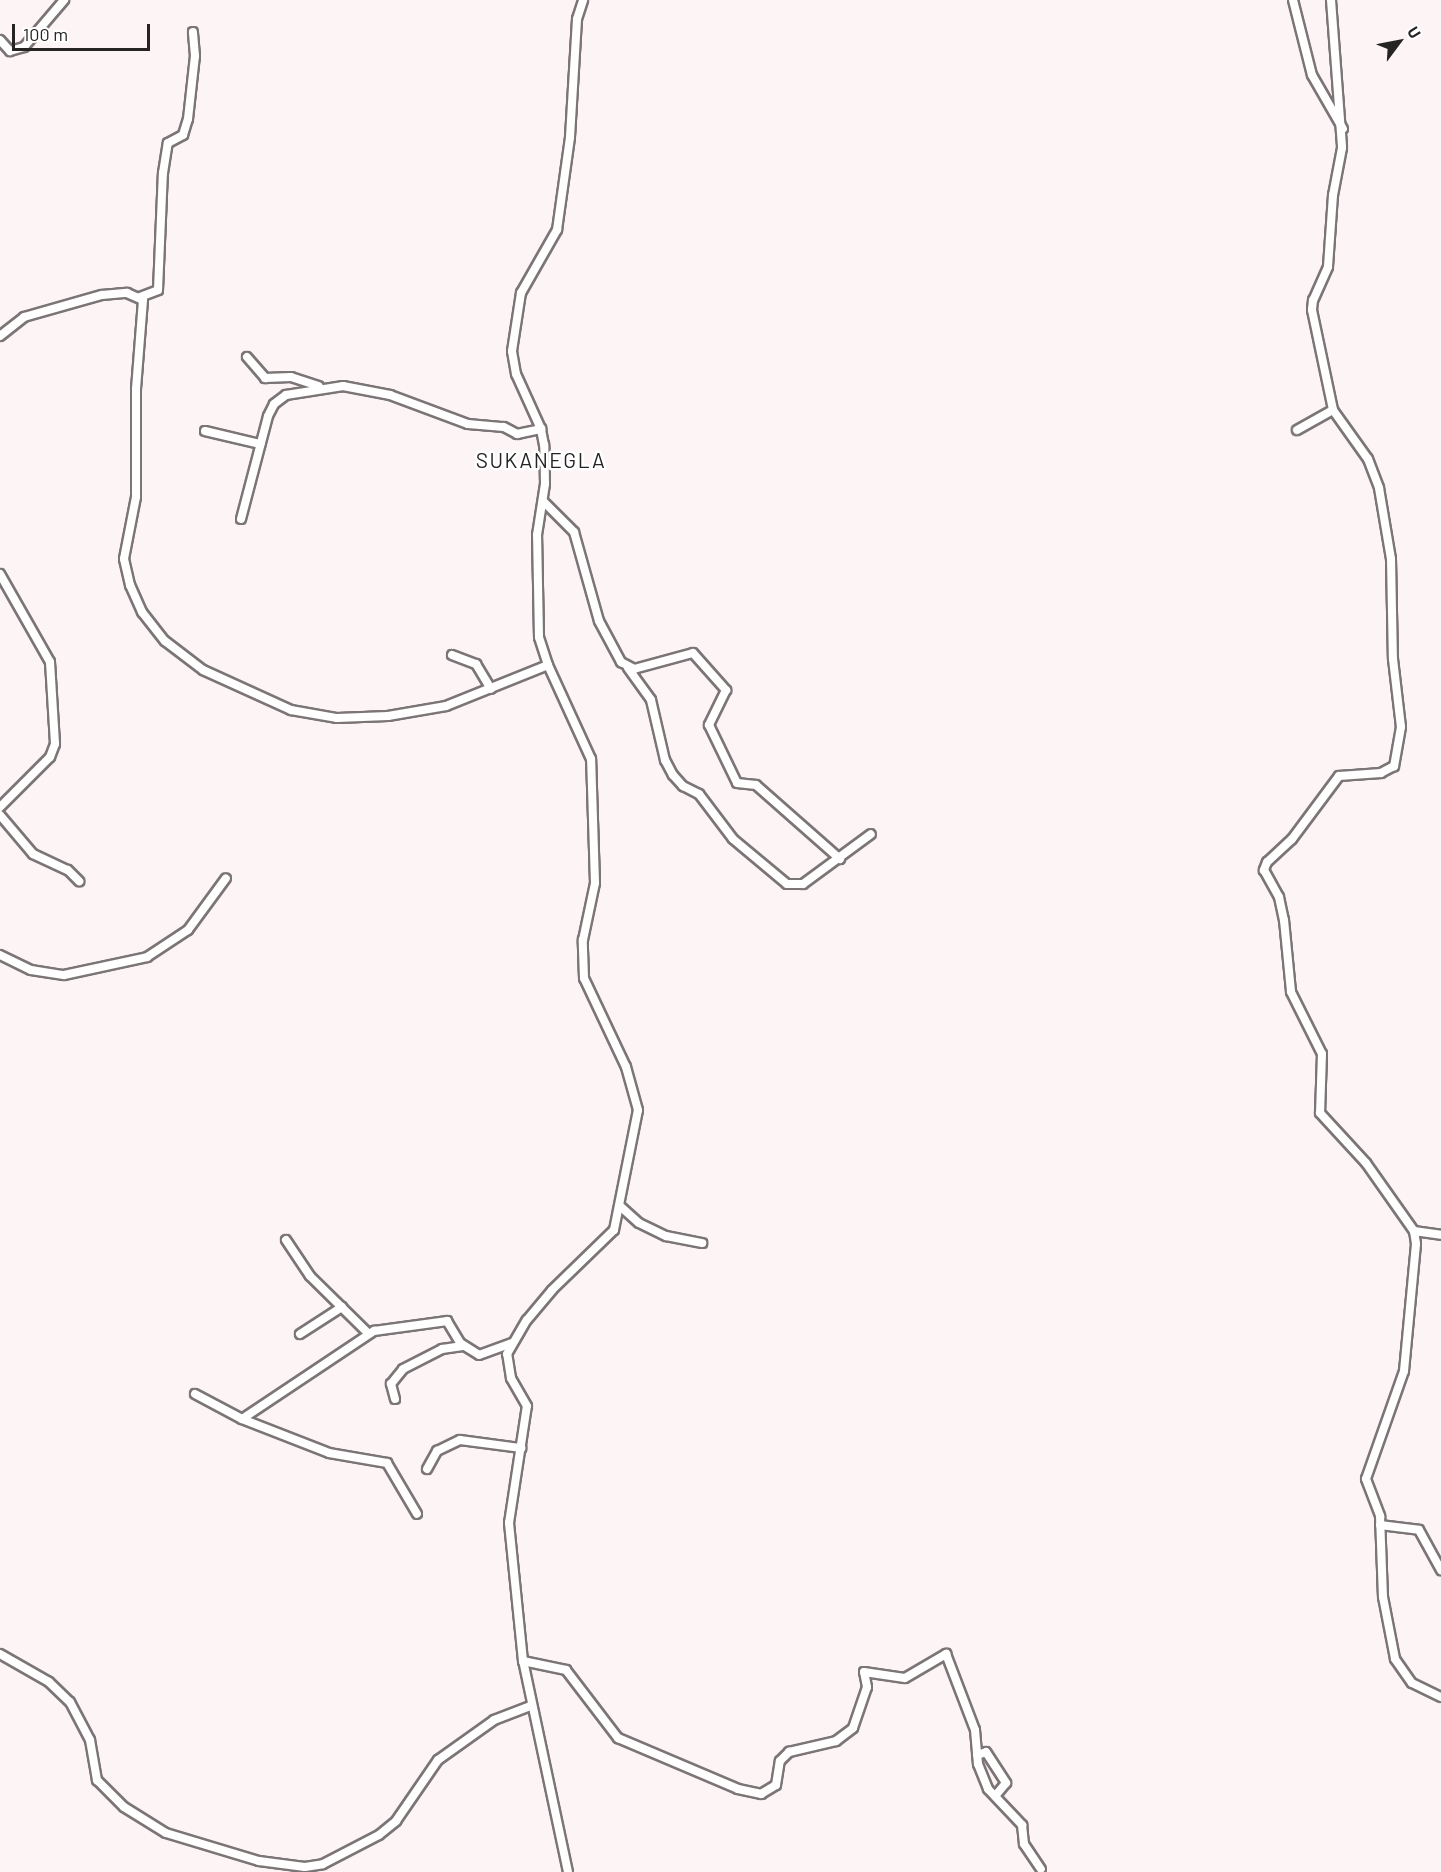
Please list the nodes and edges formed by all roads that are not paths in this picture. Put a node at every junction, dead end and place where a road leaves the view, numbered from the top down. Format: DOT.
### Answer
graph roads {
  1 [pos="64,0"];
  2 [pos="584,0"];
  3 [pos="1293,0"];
  4 [pos="1330,0"];
  5 [pos="193,32"];
  6 [pos="0,40"];
  7 [pos="1343,129"];
  8 [pos="140,297"];
  9 [pos="0,336"];
  10 [pos="247,357"];
  11 [pos="321,387"];
  12 [pos="1333,410"];
  13 [pos="541,429"];
  14 [pos="1297,430"];
  15 [pos="205,431"];
  16 [pos="260,444"];
  17 [pos="543,501"];
  18 [pos="241,519"];
  19 [pos="0,574"];
  20 [pos="452,655"];
  21 [pos="548,665"];
  22 [pos="627,666"];
  23 [pos="491,688"];
  24 [pos="0,807"];
  25 [pos="0,816"];
  26 [pos="871,834"];
  27 [pos="840,859"];
  28 [pos="226,878"];
  29 [pos="79,881"];
  30 [pos="0,955"];
  31 [pos="620,1206"];
  32 [pos="1414,1231"];
  33 [pos="1441,1235"];
  34 [pos="286,1240"];
  35 [pos="702,1243"];
  36 [pos="342,1307"];
  37 [pos="368,1333"];
  38 [pos="300,1334"];
  39 [pos="512,1343"];
  40 [pos="463,1346"];
  41 [pos="195,1394"];
  42 [pos="395,1399"];
  43 [pos="243,1419"];
  44 [pos="521,1448"];
  45 [pos="427,1470"];
  46 [pos="417,1515"];
  47 [pos="1380,1525"];
  48 [pos="1441,1570"];
  49 [pos="0,1654"];
  50 [pos="523,1661"];
  51 [pos="1441,1697"];
  52 [pos="530,1706"];
  53 [pos="977,1755"];
  54 [pos="996,1795"];
  55 [pos="1041,1869"];
  56 [pos="568,1872"];
  1 -- 6 [label="street"];
  2 -- 13 [label="street"];
  3 -- 7 [label="street"];
  4 -- 7 [label="street"];
  5 -- 8 [label="street"];
  7 -- 12 [label="street"];
  8 -- 9 [label="street"];
  8 -- 23 [label="street"];
  10 -- 11 [label="street"];
  11 -- 13 [label="street"];
  11 -- 16 [label="street"];
  12 -- 14 [label="street"];
  12 -- 32 [label="street"];
  13 -- 17 [label="street"];
  15 -- 16 [label="street"];
  16 -- 18 [label="street"];
  17 -- 21 [label="street"];
  17 -- 22 [label="street"];
  19 -- 24 [label="street"];
  20 -- 23 [label="street"];
  21 -- 23 [label="street"];
  21 -- 31 [label="street"];
  22 -- 27 [label="street"];
  22 -- 27 [label="street"];
  25 -- 29 [label="street"];
  26 -- 27 [label="street"];
  28 -- 30 [label="street"];
  31 -- 35 [label="street"];
  31 -- 39 [label="street"];
  32 -- 33 [label="street"];
  32 -- 47 [label="street"];
  34 -- 36 [label="street"];
  36 -- 37 [label="street"];
  36 -- 38 [label="street"];
  37 -- 40 [label="street"];
  37 -- 43 [label="street"];
  39 -- 40 [label="street"];
  39 -- 44 [label="street"];
  40 -- 42 [label="street"];
  41 -- 43 [label="street"];
  43 -- 46 [label="street"];
  44 -- 45 [label="street"];
  44 -- 50 [label="street"];
  47 -- 48 [label="street"];
  47 -- 51 [label="street"];
  49 -- 52 [label="street"];
  50 -- 52 [label="street"];
  50 -- 53 [label="street"];
  52 -- 56 [label="street"];
  53 -- 54 [label="street"];
  53 -- 54 [label="street"];
  54 -- 55 [label="street"];
}
